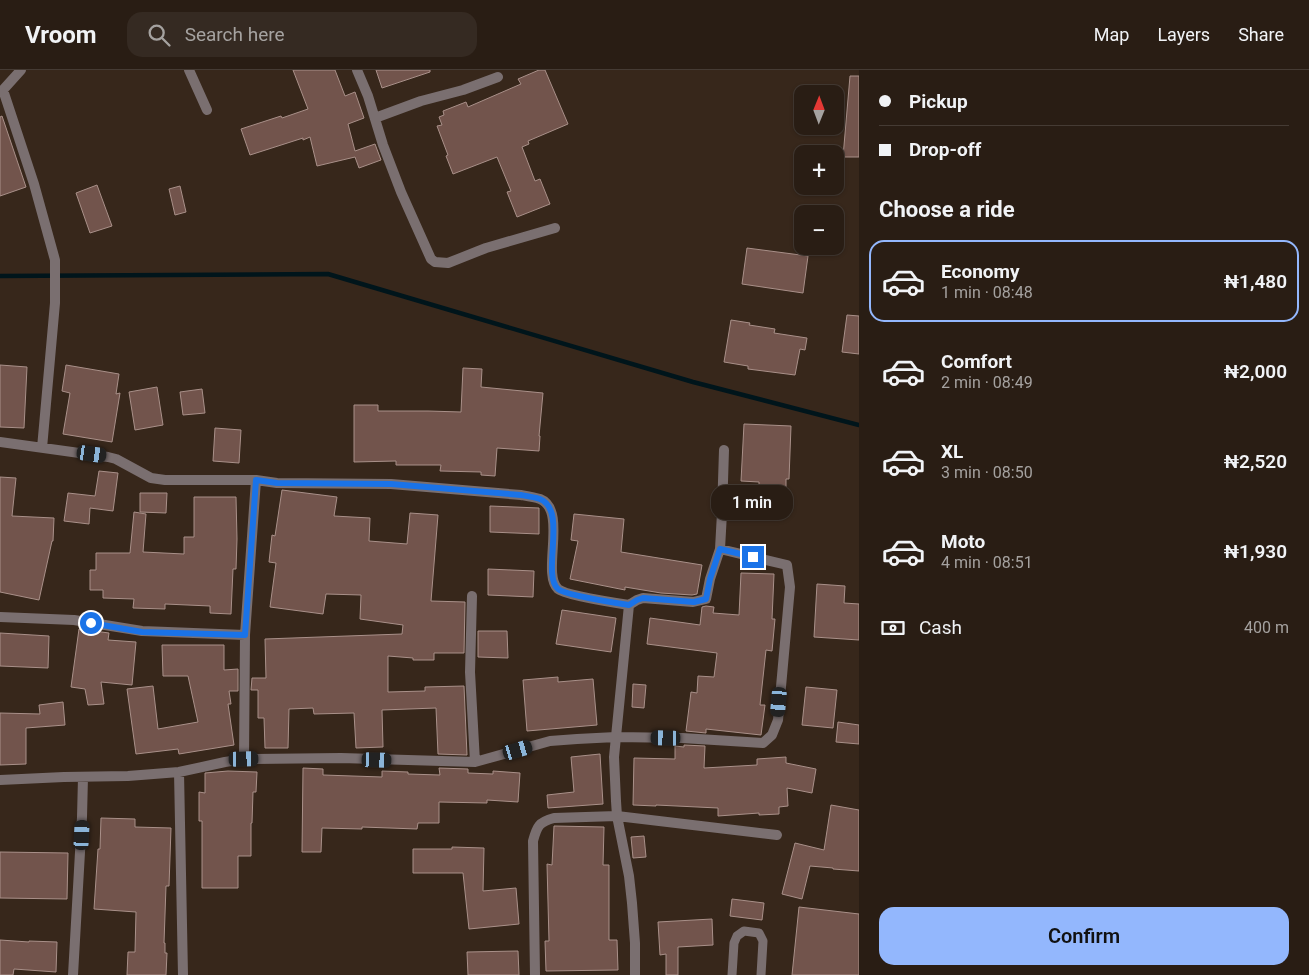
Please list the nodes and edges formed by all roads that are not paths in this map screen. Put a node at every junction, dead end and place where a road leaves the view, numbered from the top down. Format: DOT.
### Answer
graph roads {
  1 [pos="21,70"];
  2 [pos="189,70"];
  3 [pos="356,70"];
  4 [pos="498,78"];
  5 [pos="207,110"];
  6 [pos="376,118"];
  7 [pos="555,228"];
  8 [pos="0,442"];
  9 [pos="42,448"];
  10 [pos="724,450"];
  11 [pos="256,480"];
  12 [pos="720,549"];
  13 [pos="472,596"];
  14 [pos="629,605"];
  15 [pos="0,617"];
  16 [pos="245,635"];
  17 [pos="616,737"];
  18 [pos="244,759"];
  19 [pos="475,762"];
  20 [pos="179,772"];
  21 [pos="83,776"];
  22 [pos="0,780"];
  23 [pos="618,816"];
  24 [pos="776,835"];
  25 [pos="73,975"];
  26 [pos="183,975"];
  27 [pos="535,975"];
  28 [pos="635,975"];
  29 [pos="732,975"];
  30 [pos="760,975"];
  1 -- 9 [label="street"];
  2 -- 5 [label="street"];
  3 -- 6 [label="street"];
  4 -- 6 [label="street"];
  6 -- 7 [label="street"];
  8 -- 9 [label="street"];
  9 -- 11 [label="street"];
  10 -- 12 [label="street"];
  11 -- 14 [label="street"];
  11 -- 16 [label="street"];
  12 -- 14 [label="street"];
  12 -- 17 [label="street"];
  13 -- 19 [label="street"];
  14 -- 17 [label="street"];
  15 -- 16 [label="street"];
  16 -- 18 [label="street"];
  17 -- 19 [label="street"];
  17 -- 23 [label="street"];
  18 -- 19 [label="street"];
  18 -- 20 [label="street"];
  20 -- 21 [label="street"];
  20 -- 26 [label="street"];
  21 -- 22 [label="street"];
  21 -- 25 [label="street"];
  23 -- 24 [label="street"];
  23 -- 27 [label="street"];
  23 -- 28 [label="street"];
  29 -- 30 [label="lane"];
}
